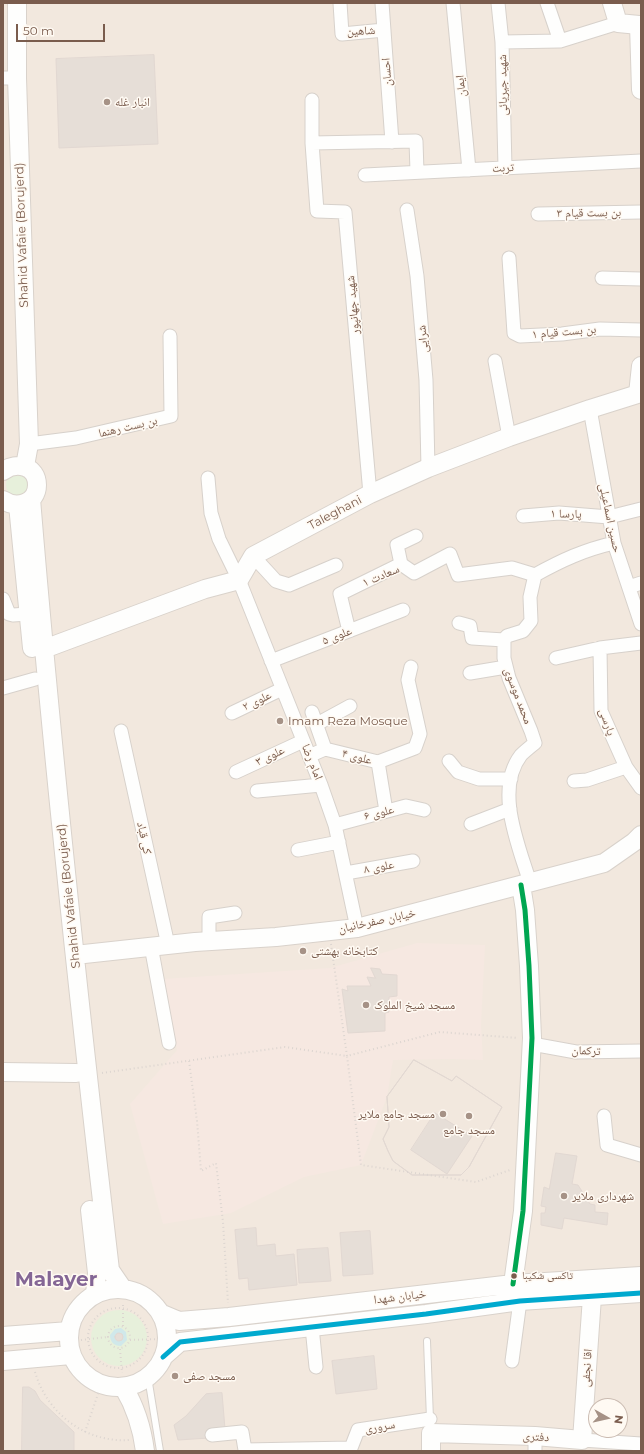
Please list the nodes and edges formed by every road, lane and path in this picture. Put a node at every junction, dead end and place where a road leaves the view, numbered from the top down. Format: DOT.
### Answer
graph roads {
  1 [pos="17,3"];
  2 [pos="340,3"];
  3 [pos="382,3"];
  4 [pos="453,3"];
  5 [pos="498,3"];
  6 [pos="547,3"];
  7 [pos="612,3"];
  8 [pos="618,23"];
  9 [pos="640,24"];
  10 [pos="384,30"];
  11 [pos="560,41"];
  12 [pos="502,42"];
  13 [pos="10,78"];
  14 [pos="641,90"];
  15 [pos="312,100"];
  16 [pos="392,142"];
  17 [pos="312,143"];
  18 [pos="641,161"];
  19 [pos="505,168"];
  20 [pos="469,170"];
  21 [pos="417,172"];
  22 [pos="365,175"];
  23 [pos="408,210"];
  24 [pos="641,212"];
  25 [pos="538,214"];
  26 [pos="509,258"];
  27 [pos="602,278"];
  28 [pos="641,279"];
  29 [pos="641,330"];
  30 [pos="170,336"];
  31 [pos="495,361"];
  32 [pos="641,366"];
  33 [pos="640,394"];
  34 [pos="590,409"];
  35 [pos="509,437"];
  36 [pos="29,444"];
  37 [pos="25,466"];
  38 [pos="428,468"];
  39 [pos="3,470"];
  40 [pos="208,478"];
  41 [pos="370,494"];
  42 [pos="18,501"];
  43 [pos="641,509"];
  44 [pos="524,516"];
  45 [pos="609,517"];
  46 [pos="416,536"];
  47 [pos="614,543"];
  48 [pos="253,556"];
  49 [pos="401,564"];
  50 [pos="336,565"];
  51 [pos="535,575"];
  52 [pos="239,580"];
  53 [pos="635,585"];
  54 [pos="3,599"];
  55 [pos="403,610"];
  56 [pos="28,614"];
  57 [pos="459,623"];
  58 [pos="641,624"];
  59 [pos="349,631"];
  60 [pos="504,640"];
  61 [pos="641,642"];
  62 [pos="600,648"];
  63 [pos="44,649"];
  64 [pos="556,658"];
  65 [pos="271,661"];
  66 [pos="411,667"];
  67 [pos="506,667"];
  68 [pos="470,673"];
  69 [pos="35,679"];
  70 [pos="3,688"];
  71 [pos="282,688"];
  72 [pos="350,706"];
  73 [pos="232,713"];
  74 [pos="121,732"];
  75 [pos="303,741"];
  76 [pos="325,748"];
  77 [pos="309,756"];
  78 [pos="449,761"];
  79 [pos="378,762"];
  80 [pos="626,767"];
  81 [pos="236,772"];
  82 [pos="511,779"];
  83 [pos="574,781"];
  84 [pos="321,785"];
  85 [pos="641,788"];
  86 [pos="257,791"];
  87 [pos="510,809"];
  88 [pos="424,810"];
  89 [pos="386,811"];
  90 [pos="471,824"];
  91 [pos="335,825"];
  92 [pos="641,835"];
  93 [pos="339,842"];
  94 [pos="298,850"];
  95 [pos="413,861"];
  96 [pos="346,873"];
  97 [pos="525,884"];
  98 [pos="235,913"];
  99 [pos="357,928"];
  100 [pos="329,931"];
  101 [pos="209,941"];
  102 [pos="160,946"];
  103 [pos="75,955"];
  104 [pos="532,1041"];
  105 [pos="169,1044"];
  106 [pos="641,1051"];
  107 [pos="347,1056"];
  108 [pos="188,1061"];
  109 [pos="3,1072"];
  110 [pos="82,1074"];
  111 [pos="604,1116"];
  112 [pos="641,1155"];
  113 [pos="525,1167"];
  114 [pos="641,1276"];
  115 [pos="123,1289"];
  116 [pos="517,1292"];
  117 [pos="95,1294"];
  118 [pos="641,1294"];
  119 [pos="592,1296"];
  120 [pos="123,1308"];
  121 [pos="160,1313"];
  122 [pos="229,1317"];
  123 [pos="123,1326"];
  124 [pos="312,1327"];
  125 [pos="3,1336"];
  126 [pos="107,1337"];
  127 [pos="88,1339"];
  128 [pos="148,1339"];
  129 [pos="167,1339"];
  130 [pos="130,1340"];
  131 [pos="427,1341"];
  132 [pos="69,1343"];
  133 [pos="120,1349"];
  134 [pos="163,1357"];
  135 [pos="31,1359"];
  136 [pos="3,1361"];
  137 [pos="512,1361"];
  138 [pos="316,1367"];
  139 [pos="121,1368"];
  140 [pos="148,1377"];
  141 [pos="101,1385"];
  142 [pos="124,1388"];
  143 [pos="430,1426"];
  144 [pos="85,1432"];
  145 [pos="212,1435"];
  146 [pos="582,1440"];
  147 [pos="144,1444"];
  148 [pos="535,1444"];
  149 [pos="641,1444"];
  150 [pos="351,1449"];
  151 [pos="265,1450"];
  152 [pos="160,1451"];
  153 [pos="431,1451"];
  1 -- 13 [label="main road, Shahid Vafaie (Borujerd)"];
  2 -- 10 [label="street, شاهین"];
  3 -- 10 [label="street, احسان"];
  4 -- 20 [label="street, ایمان"];
  5 -- 12 [label="street, شهید جیریائی"];
  6 -- 11 [label="street"];
  7 -- 8 [label="main road"];
  8 -- 9 [label="main road"];
  8 -- 11 [label="street"];
  9 -- 14 [label="main road"];
  10 -- 16 [label="street, احسان"];
  11 -- 12 [label="street"];
  12 -- 19 [label="street, شهید جیریائی"];
  13 -- 36 [label="main road, Shahid Vafaie (Borujerd)"];
  15 -- 17 [label="street, شهید جهانپور"];
  16 -- 17 [label="street"];
  16 -- 21 [label="street"];
  17 -- 41 [label="street, شهید جهانپور"];
  18 -- 19 [label="street, تربت"];
  19 -- 20 [label="street, تربت"];
  20 -- 21 [label="street, تربت"];
  21 -- 22 [label="street, تربت"];
  23 -- 38 [label="street, شرایی"];
  24 -- 25 [label="street, بن بست قیام ۳"];
  26 -- 29 [label="street, بن بست قیام ۱"];
  27 -- 28 [label="street"];
  30 -- 36 [label="street, بن بست رهنما"];
  31 -- 35 [label="street"];
  32 -- 33 [label="main road"];
  33 -- 34 [label="main road, Taleghani"];
  34 -- 35 [label="main road, Taleghani"];
  34 -- 45 [label="street, حسین اسماعیلی"];
  35 -- 38 [label="main road, Taleghani"];
  36 -- 37 [label="main road, Shahid Vafaie (Borujerd)"];
  37 -- 39 [label="main road"];
  37 -- 42 [label="main road"];
  38 -- 41 [label="main road, Taleghani"];
  40 -- 52 [label="street, امام رضا"];
  41 -- 48 [label="main road, Taleghani"];
  42 -- 56 [label="main road, Shahid Vafaie (Borujerd)"];
  42 -- 63 [label="main road, Shahid Vafaie (Borujerd)"];
  43 -- 45 [label="street, پارسا ۱"];
  44 -- 45 [label="street, پارسا ۱"];
  45 -- 47 [label="street, حسین اسماعیلی"];
  46 -- 49 [label="street"];
  47 -- 51 [label="street"];
  47 -- 53 [label="street, حسین اسماعیلی"];
  48 -- 50 [label="street"];
  48 -- 52 [label="main road"];
  49 -- 51 [label="street, سعادت ۱"];
  49 -- 59 [label="street, سعادت ۱"];
  51 -- 60 [label="street"];
  52 -- 63 [label="main road"];
  52 -- 65 [label="street, امام رضا"];
  53 -- 58 [label="street, حسین اسماعیلی"];
  54 -- 56 [label="street"];
  55 -- 59 [label="street, علوی ۵"];
  56 -- 69 [label="main road, Shahid Vafaie (Borujerd)"];
  57 -- 60 [label="street"];
  59 -- 65 [label="street, علوی ۵"];
  60 -- 67 [label="street, محمد موسوی"];
  61 -- 62 [label="street"];
  62 -- 64 [label="street"];
  62 -- 80 [label="street, پارسی"];
  63 -- 103 [label="main road, Shahid Vafaie (Borujerd)"];
  65 -- 71 [label="street, امام رضا"];
  66 -- 79 [label="street, علوی ۴"];
  67 -- 68 [label="street"];
  67 -- 82 [label="street, محمد موسوی"];
  69 -- 70 [label="street"];
  69 -- 110 [label="main road, Shahid Vafaie (Borujerd)"];
  71 -- 73 [label="street, علوی ۲"];
  71 -- 75 [label="street, امام رضا"];
  72 -- 76 [label="street"];
  74 -- 102 [label="street, کی قباد"];
  75 -- 77 [label="street, امام رضا"];
  75 -- 81 [label="street, علوی ۳"];
  76 -- 77 [label="street, علوی ۴"];
  76 -- 79 [label="street, علوی ۴"];
  77 -- 84 [label="street, امام رضا"];
  78 -- 82 [label="street"];
  79 -- 89 [label="street"];
  80 -- 83 [label="street"];
  80 -- 85 [label="street, پارسی"];
  82 -- 87 [label="street, محمد موسوی"];
  84 -- 86 [label="street"];
  84 -- 91 [label="street, امام رضا"];
  87 -- 90 [label="street"];
  87 -- 97 [label="street, محمد موسوی"];
  88 -- 89 [label="street, علوی ۶"];
  89 -- 91 [label="street, علوی ۶"];
  91 -- 93 [label="street, امام رضا"];
  92 -- 97 [label="main road, خیابان صفرخانیان"];
  93 -- 94 [label="street"];
  93 -- 96 [label="street, امام رضا"];
  95 -- 96 [label="street, علوی ۸"];
  96 -- 99 [label="street, امام رضا"];
  97 -- 99 [label="main road, خیابان صفرخانیان"];
  97 -- 104 [label="main road"];
  98 -- 101 [label="street"];
  99 -- 100 [label="main road, خیابان صفرخانیان"];
  100 -- 101 [label="main road, خیابان صفرخانیان"];
  100 -- 107 [label="path"];
  101 -- 102 [label="main road, خیابان صفرخانیان"];
  102 -- 103 [label="main road, خیابان صفرخانیان"];
  102 -- 105 [label="street, کی قباد"];
  103 -- 110 [label="main road, Shahid Vafaie (Borujerd)"];
  104 -- 106 [label="street, ترکمان"];
  104 -- 107 [label="path"];
  104 -- 113 [label="main road"];
  107 -- 108 [label="path"];
  107 -- 113 [label="path"];
  108 -- 110 [label="path"];
  108 -- 122 [label="path"];
  109 -- 110 [label="main road"];
  110 -- 115 [label="main road, Shahid Vafaie (Borujerd)"];
  110 -- 117 [label="main road, Shahid Vafaie (Borujerd)"];
  111 -- 112 [label="street"];
  113 -- 116 [label="main road"];
  114 -- 116 [label="main road, خیابان شهدا"];
  115 -- 117 [label="main road"];
  115 -- 120 [label="path"];
  115 -- 121 [label="main road"];
  116 -- 119 [label="main road"];
  116 -- 122 [label="main road, خیابان شهدا"];
  116 -- 124 [label="main road"];
  116 -- 137 [label="street"];
  117 -- 132 [label="main road"];
  118 -- 119 [label="main road"];
  119 -- 146 [label="main road, اقا نجفی"];
  120 -- 123 [label="path"];
  120 -- 127 [label="path"];
  120 -- 128 [label="path"];
  121 -- 122 [label="main road, خیابان شهدا"];
  121 -- 129 [label="main road"];
  123 -- 126 [label="path"];
  123 -- 130 [label="path"];
  124 -- 134 [label="main road"];
  124 -- 138 [label="street"];
  125 -- 132 [label="main road"];
  126 -- 127 [label="path"];
  126 -- 133 [label="path"];
  127 -- 132 [label="path"];
  127 -- 139 [label="path"];
  128 -- 129 [label="path"];
  128 -- 130 [label="path"];
  128 -- 139 [label="path"];
  129 -- 134 [label="main road"];
  130 -- 133 [label="path"];
  131 -- 143 [label="lane"];
  132 -- 135 [label="main road"];
  132 -- 141 [label="main road"];
  133 -- 139 [label="path"];
  134 -- 140 [label="main road"];
  135 -- 136 [label="main road"];
  135 -- 144 [label="path"];
  139 -- 142 [label="path"];
  140 -- 142 [label="main road"];
  140 -- 152 [label="lane"];
  141 -- 142 [label="main road"];
  141 -- 144 [label="path"];
  142 -- 147 [label="main road"];
  143 -- 148 [label="main road, دفتری"];
  143 -- 150 [label="street, سروری"];
  143 -- 153 [label="main road"];
  144 -- 147 [label="path"];
  145 -- 151 [label="street, سروری"];
  146 -- 148 [label="main road, دفتری"];
  146 -- 149 [label="street, دفتری"];
  150 -- 151 [label="street, سروری"];
}
